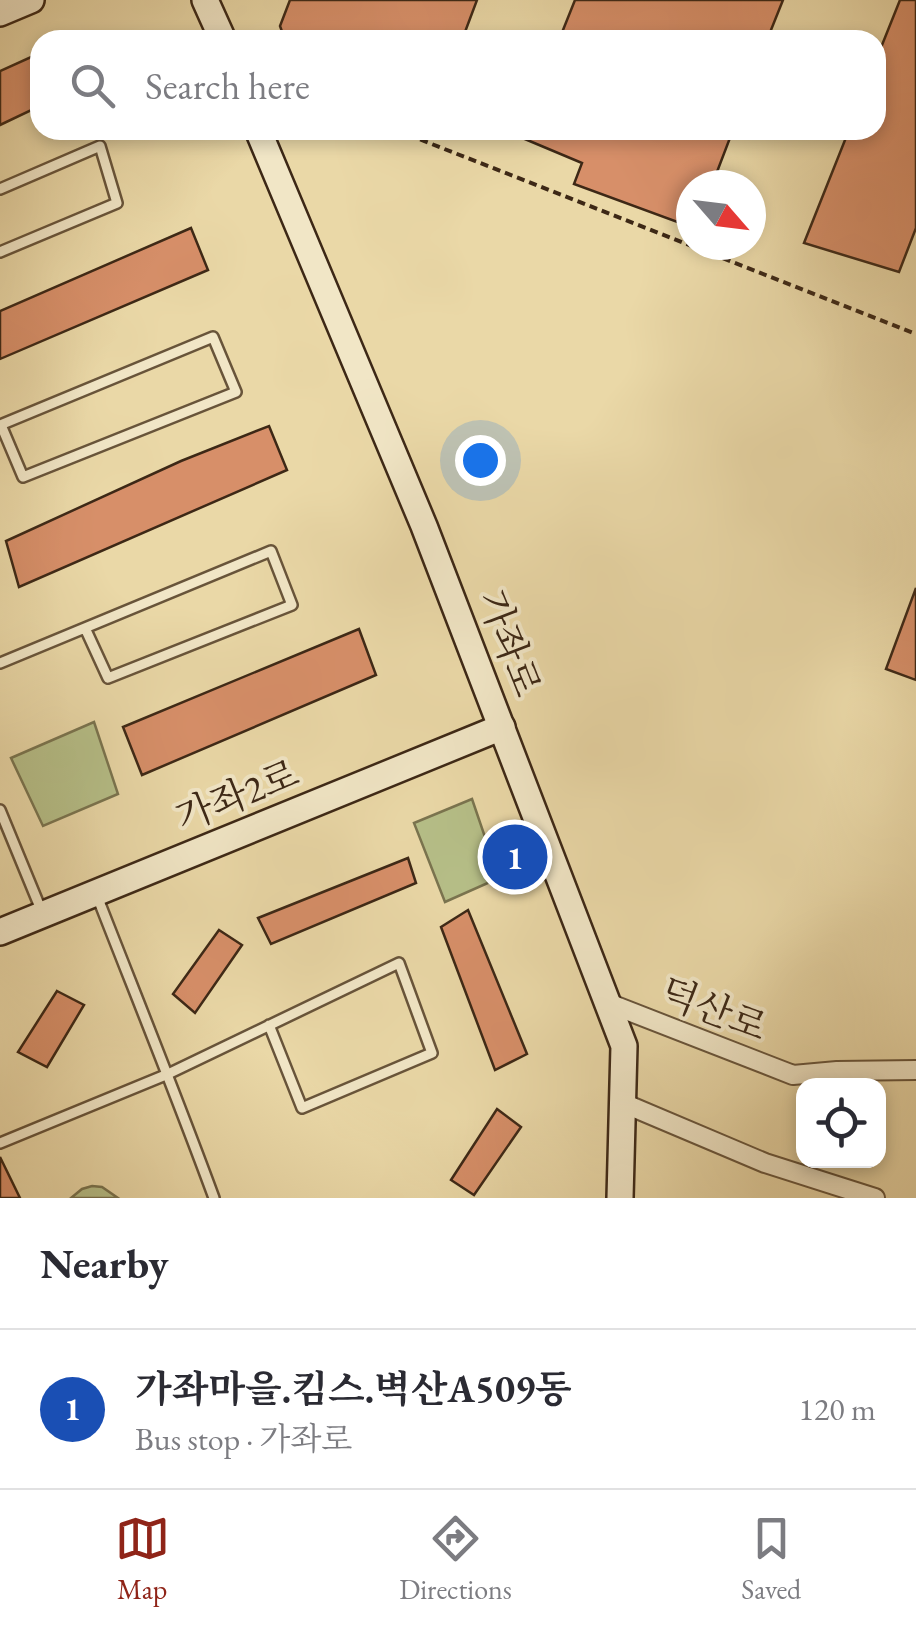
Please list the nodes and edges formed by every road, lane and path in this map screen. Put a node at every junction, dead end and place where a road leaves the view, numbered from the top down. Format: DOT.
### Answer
graph roads {
  1 [pos="31,0"];
  2 [pos="205,0"];
  3 [pos="0,12"];
  4 [pos="218,30"];
  5 [pos="262,140"];
  6 [pos="421,140"];
  7 [pos="0,189"];
  8 [pos="0,252"];
  9 [pos="916,334"];
  10 [pos="0,425"];
  11 [pos="85,628"];
  12 [pos="0,663"];
  13 [pos="502,727"];
  14 [pos="0,810"];
  15 [pos="96,893"];
  16 [pos="43,914"];
  17 [pos="0,932"];
  18 [pos="608,1002"];
  19 [pos="269,1024"];
  20 [pos="916,1070"];
  21 [pos="168,1074"];
  22 [pos="623,1103"];
  23 [pos="0,1143"];
  24 [pos="214,1198"];
  25 [pos="620,1198"];
  26 [pos="876,1198"];
  1 -- 3 [label="street"];
  2 -- 4 [label="street"];
  5 -- 13 [label="street, 가좌로"];
  6 -- 9 [label="path"];
  7 -- 8 [label="lane"];
  10 -- 10 [label="lane"];
  11 -- 11 [label="lane"];
  11 -- 12 [label="lane"];
  13 -- 15 [label="street, 가좌2로"];
  13 -- 18 [label="street, 가좌로"];
  14 -- 16 [label="lane"];
  15 -- 16 [label="street, 가좌2로"];
  15 -- 21 [label="lane"];
  16 -- 17 [label="street, 가좌2로"];
  18 -- 20 [label="street, 덕산로"];
  18 -- 22 [label="street, 가좌로"];
  19 -- 19 [label="lane"];
  19 -- 21 [label="lane"];
  21 -- 23 [label="lane"];
  21 -- 24 [label="lane"];
  22 -- 25 [label="street, 가좌로"];
  22 -- 26 [label="street"];
}
